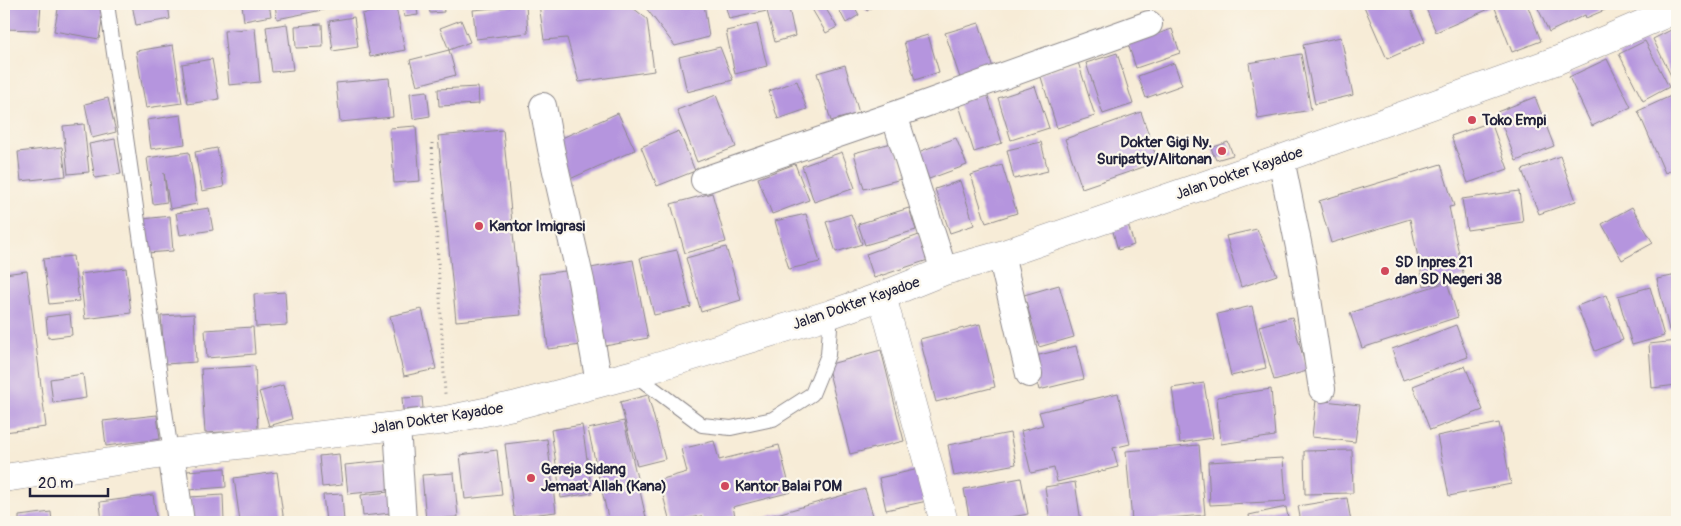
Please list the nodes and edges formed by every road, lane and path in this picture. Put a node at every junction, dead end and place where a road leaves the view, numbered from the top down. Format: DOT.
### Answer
graph roads {
  1 [pos="107,4"];
  2 [pos="1677,9"];
  3 [pos="1149,24"];
  4 [pos="543,106"];
  5 [pos="894,115"];
  6 [pos="432,143"];
  7 [pos="1281,159"];
  8 [pos="704,180"];
  9 [pos="1001,255"];
  10 [pos="944,271"];
  11 [pos="882,296"];
  12 [pos="831,314"];
  13 [pos="634,374"];
  14 [pos="1029,374"];
  15 [pos="599,383"];
  16 [pos="1322,389"];
  17 [pos="446,420"];
  18 [pos="397,426"];
  19 [pos="171,453"];
  20 [pos="4,478"];
  21 [pos="181,522"];
  22 [pos="403,522"];
  23 [pos="944,522"];
  1 -- 19 [label="lane"];
  2 -- 7 [label="street, Jalan Dokter Kayadoe"];
  3 -- 5 [label="street"];
  4 -- 15 [label="street"];
  5 -- 8 [label="street"];
  5 -- 10 [label="street"];
  6 -- 17 [label="path"];
  7 -- 9 [label="street, Jalan Dokter Kayadoe"];
  7 -- 16 [label="street"];
  9 -- 10 [label="street, Jalan Dokter Kayadoe"];
  9 -- 14 [label="street"];
  10 -- 11 [label="street, Jalan Dokter Kayadoe"];
  11 -- 12 [label="street, Jalan Dokter Kayadoe"];
  11 -- 23 [label="street"];
  12 -- 13 [label="street, Jalan Dokter Kayadoe"];
  12 -- 13 [label="lane"];
  13 -- 15 [label="street, Jalan Dokter Kayadoe"];
  15 -- 17 [label="street, Jalan Dokter Kayadoe"];
  17 -- 18 [label="street, Jalan Dokter Kayadoe"];
  18 -- 19 [label="street, Jalan Dokter Kayadoe"];
  18 -- 22 [label="street"];
  19 -- 20 [label="street, Jalan Dokter Kayadoe"];
  19 -- 21 [label="street"];
}
